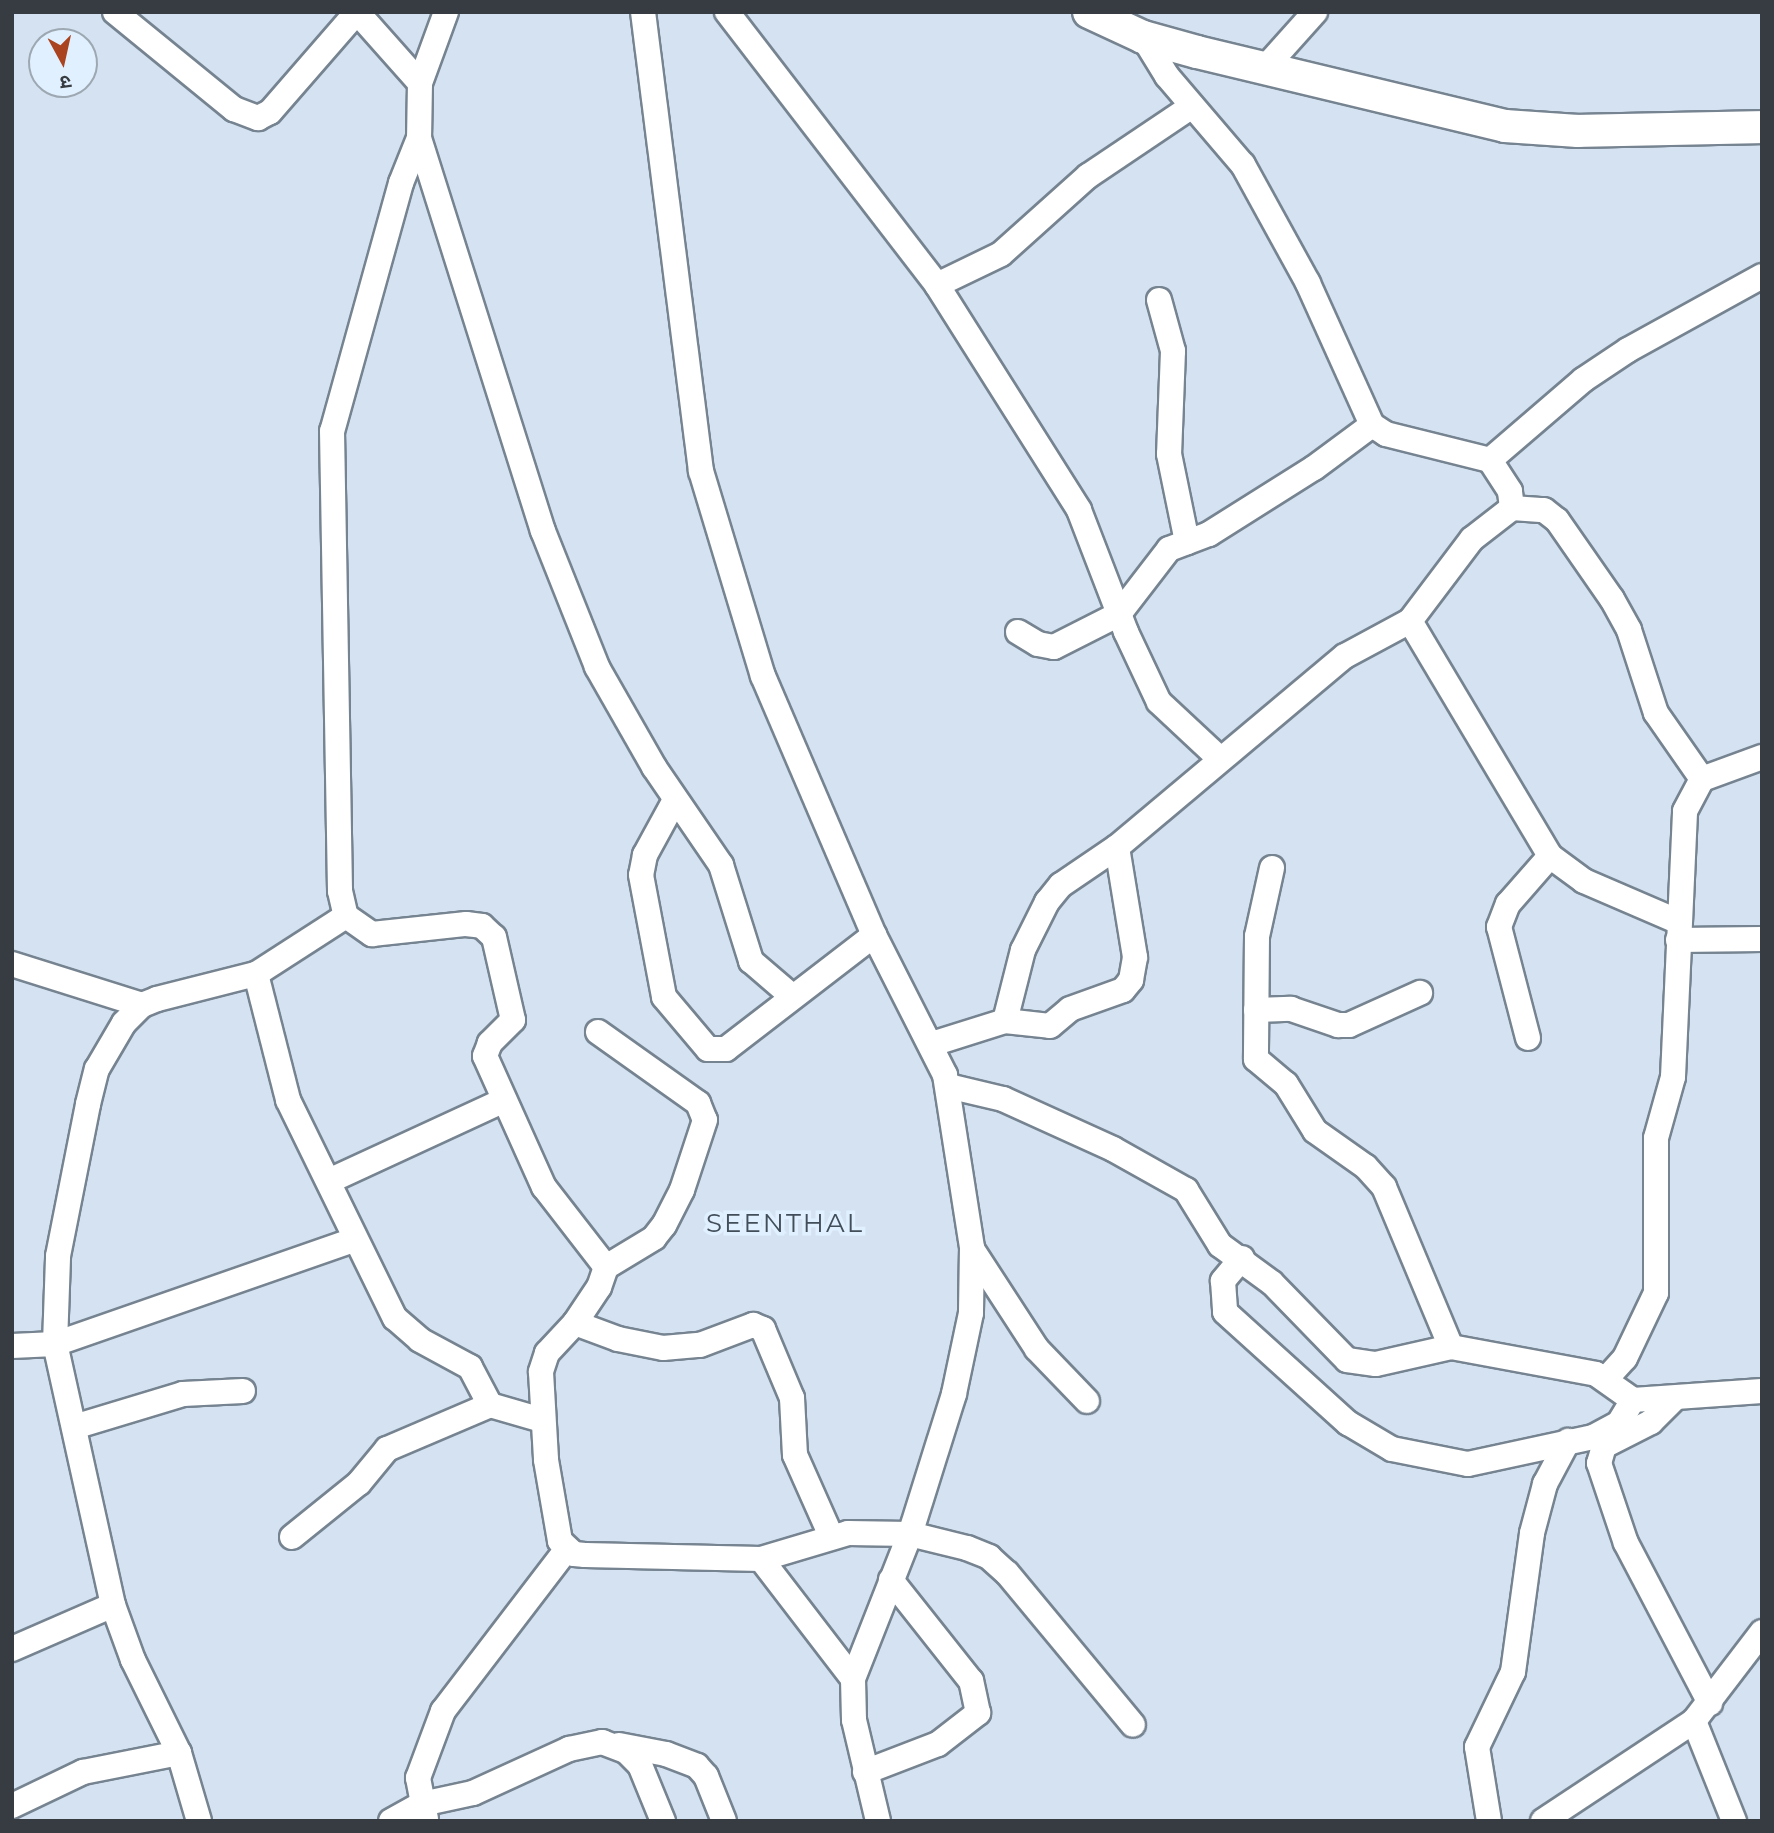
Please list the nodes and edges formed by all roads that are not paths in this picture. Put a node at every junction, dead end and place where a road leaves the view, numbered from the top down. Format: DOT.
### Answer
graph roads {
  1 [pos="115,12"];
  2 [pos="357,12"];
  3 [pos="446,12"];
  4 [pos="643,12"];
  5 [pos="727,12"];
  6 [pos="1089,12"];
  7 [pos="1315,12"];
  8 [pos="1143,37"];
  9 [pos="1263,70"];
  10 [pos="420,83"];
  11 [pos="1192,106"];
  12 [pos="1762,127"];
  13 [pos="419,138"];
  14 [pos="1762,276"];
  15 [pos="937,285"];
  16 [pos="1158,300"];
  17 [pos="1372,425"];
  18 [pos="1490,460"];
  19 [pos="1512,508"];
  20 [pos="1187,542"];
  21 [pos="1119,614"];
  22 [pos="1410,621"];
  23 [pos="1018,632"];
  24 [pos="1762,757"];
  25 [pos="1219,758"];
  26 [pos="1702,779"];
  27 [pos="675,800"];
  28 [pos="1117,847"];
  29 [pos="1550,856"];
  30 [pos="1272,868"];
  31 [pos="346,916"];
  32 [pos="1678,931"];
  33 [pos="874,935"];
  34 [pos="1762,939"];
  35 [pos="12,964"];
  36 [pos="256,974"];
  37 [pos="1420,993"];
  38 [pos="793,997"];
  39 [pos="142,1005"];
  40 [pos="1256,1010"];
  41 [pos="1005,1021"];
  42 [pos="598,1032"];
  43 [pos="1528,1038"];
  44 [pos="932,1044"];
  45 [pos="948,1086"];
  46 [pos="504,1100"];
  47 [pos="329,1181"];
  48 [pos="355,1240"];
  49 [pos="972,1248"];
  50 [pos="1242,1258"];
  51 [pos="606,1267"];
  52 [pos="575,1323"];
  53 [pos="55,1344"];
  54 [pos="12,1346"];
  55 [pos="1451,1347"];
  56 [pos="1605,1378"];
  57 [pos="243,1391"];
  58 [pos="1762,1391"];
  59 [pos="1675,1398"];
  60 [pos="1633,1400"];
  61 [pos="1087,1401"];
  62 [pos="490,1405"];
  63 [pos="542,1420"];
  64 [pos="74,1427"];
  65 [pos="1569,1441"];
  66 [pos="910,1534"];
  67 [pos="831,1536"];
  68 [pos="292,1537"];
  69 [pos="566,1549"];
  70 [pos="761,1559"];
  71 [pos="891,1580"];
  72 [pos="113,1605"];
  73 [pos="1762,1632"];
  74 [pos="12,1648"];
  75 [pos="853,1679"];
  76 [pos="1702,1712"];
  77 [pos="1133,1726"];
  78 [pos="612,1744"];
  79 [pos="179,1753"];
  80 [pos="865,1772"];
  81 [pos="12,1807"];
  82 [pos="424,1813"];
  83 [pos="199,1821"];
  84 [pos="391,1821"];
  85 [pos="663,1821"];
  86 [pos="724,1821"];
  87 [pos="878,1821"];
  88 [pos="1489,1821"];
  89 [pos="1543,1821"];
  90 [pos="1734,1821"];
  1 -- 2 [label="street"];
  2 -- 10 [label="street"];
  3 -- 10 [label="street"];
  4 -- 33 [label="street"];
  5 -- 15 [label="street"];
  6 -- 8 [label="main road"];
  7 -- 9 [label="street"];
  8 -- 9 [label="main road"];
  8 -- 11 [label="street"];
  9 -- 12 [label="main road"];
  10 -- 13 [label="street"];
  11 -- 15 [label="street"];
  11 -- 17 [label="street"];
  13 -- 27 [label="street"];
  13 -- 31 [label="street"];
  14 -- 18 [label="street"];
  15 -- 21 [label="street"];
  16 -- 20 [label="street"];
  17 -- 18 [label="street"];
  17 -- 20 [label="street"];
  18 -- 19 [label="street"];
  19 -- 22 [label="street"];
  19 -- 26 [label="street"];
  20 -- 21 [label="street"];
  21 -- 23 [label="street"];
  21 -- 25 [label="street"];
  22 -- 25 [label="street"];
  22 -- 29 [label="street"];
  24 -- 26 [label="street"];
  25 -- 28 [label="street"];
  26 -- 32 [label="street"];
  27 -- 38 [label="street"];
  27 -- 38 [label="street"];
  28 -- 41 [label="street"];
  28 -- 41 [label="street"];
  29 -- 32 [label="street"];
  29 -- 43 [label="street"];
  30 -- 40 [label="street"];
  31 -- 36 [label="street"];
  31 -- 46 [label="street"];
  32 -- 34 [label="street"];
  32 -- 56 [label="street"];
  33 -- 38 [label="street"];
  33 -- 44 [label="street"];
  35 -- 39 [label="street"];
  36 -- 39 [label="street"];
  36 -- 47 [label="street"];
  37 -- 40 [label="street"];
  39 -- 53 [label="street"];
  40 -- 55 [label="street"];
  41 -- 44 [label="street"];
  42 -- 51 [label="street"];
  44 -- 45 [label="street"];
  45 -- 49 [label="street"];
  45 -- 50 [label="street"];
  46 -- 47 [label="street"];
  46 -- 51 [label="street"];
  47 -- 48 [label="street"];
  48 -- 53 [label="street"];
  48 -- 62 [label="street"];
  49 -- 61 [label="street"];
  49 -- 66 [label="street"];
  50 -- 55 [label="street"];
  50 -- 65 [label="street"];
  51 -- 52 [label="street"];
  52 -- 63 [label="street"];
  52 -- 67 [label="street"];
  53 -- 54 [label="street"];
  53 -- 64 [label="street"];
  55 -- 56 [label="street"];
  56 -- 60 [label="street"];
  57 -- 64 [label="street"];
  58 -- 59 [label="street"];
  59 -- 60 [label="street"];
  59 -- 76 [label="street"];
  60 -- 65 [label="street"];
  62 -- 63 [label="street"];
  62 -- 68 [label="street"];
  63 -- 69 [label="street"];
  64 -- 72 [label="street"];
  65 -- 88 [label="street"];
  66 -- 67 [label="street"];
  66 -- 71 [label="street"];
  66 -- 77 [label="street"];
  67 -- 70 [label="street"];
  69 -- 70 [label="street"];
  69 -- 82 [label="street"];
  70 -- 75 [label="street"];
  71 -- 75 [label="street"];
  71 -- 80 [label="street"];
  72 -- 74 [label="street"];
  72 -- 79 [label="street"];
  73 -- 76 [label="street"];
  75 -- 80 [label="street"];
  76 -- 89 [label="street"];
  76 -- 90 [label="street"];
  78 -- 82 [label="street"];
  78 -- 85 [label="street"];
  78 -- 86 [label="street"];
  79 -- 81 [label="street"];
  79 -- 83 [label="street"];
  80 -- 87 [label="street"];
  82 -- 84 [label="street"];
}
